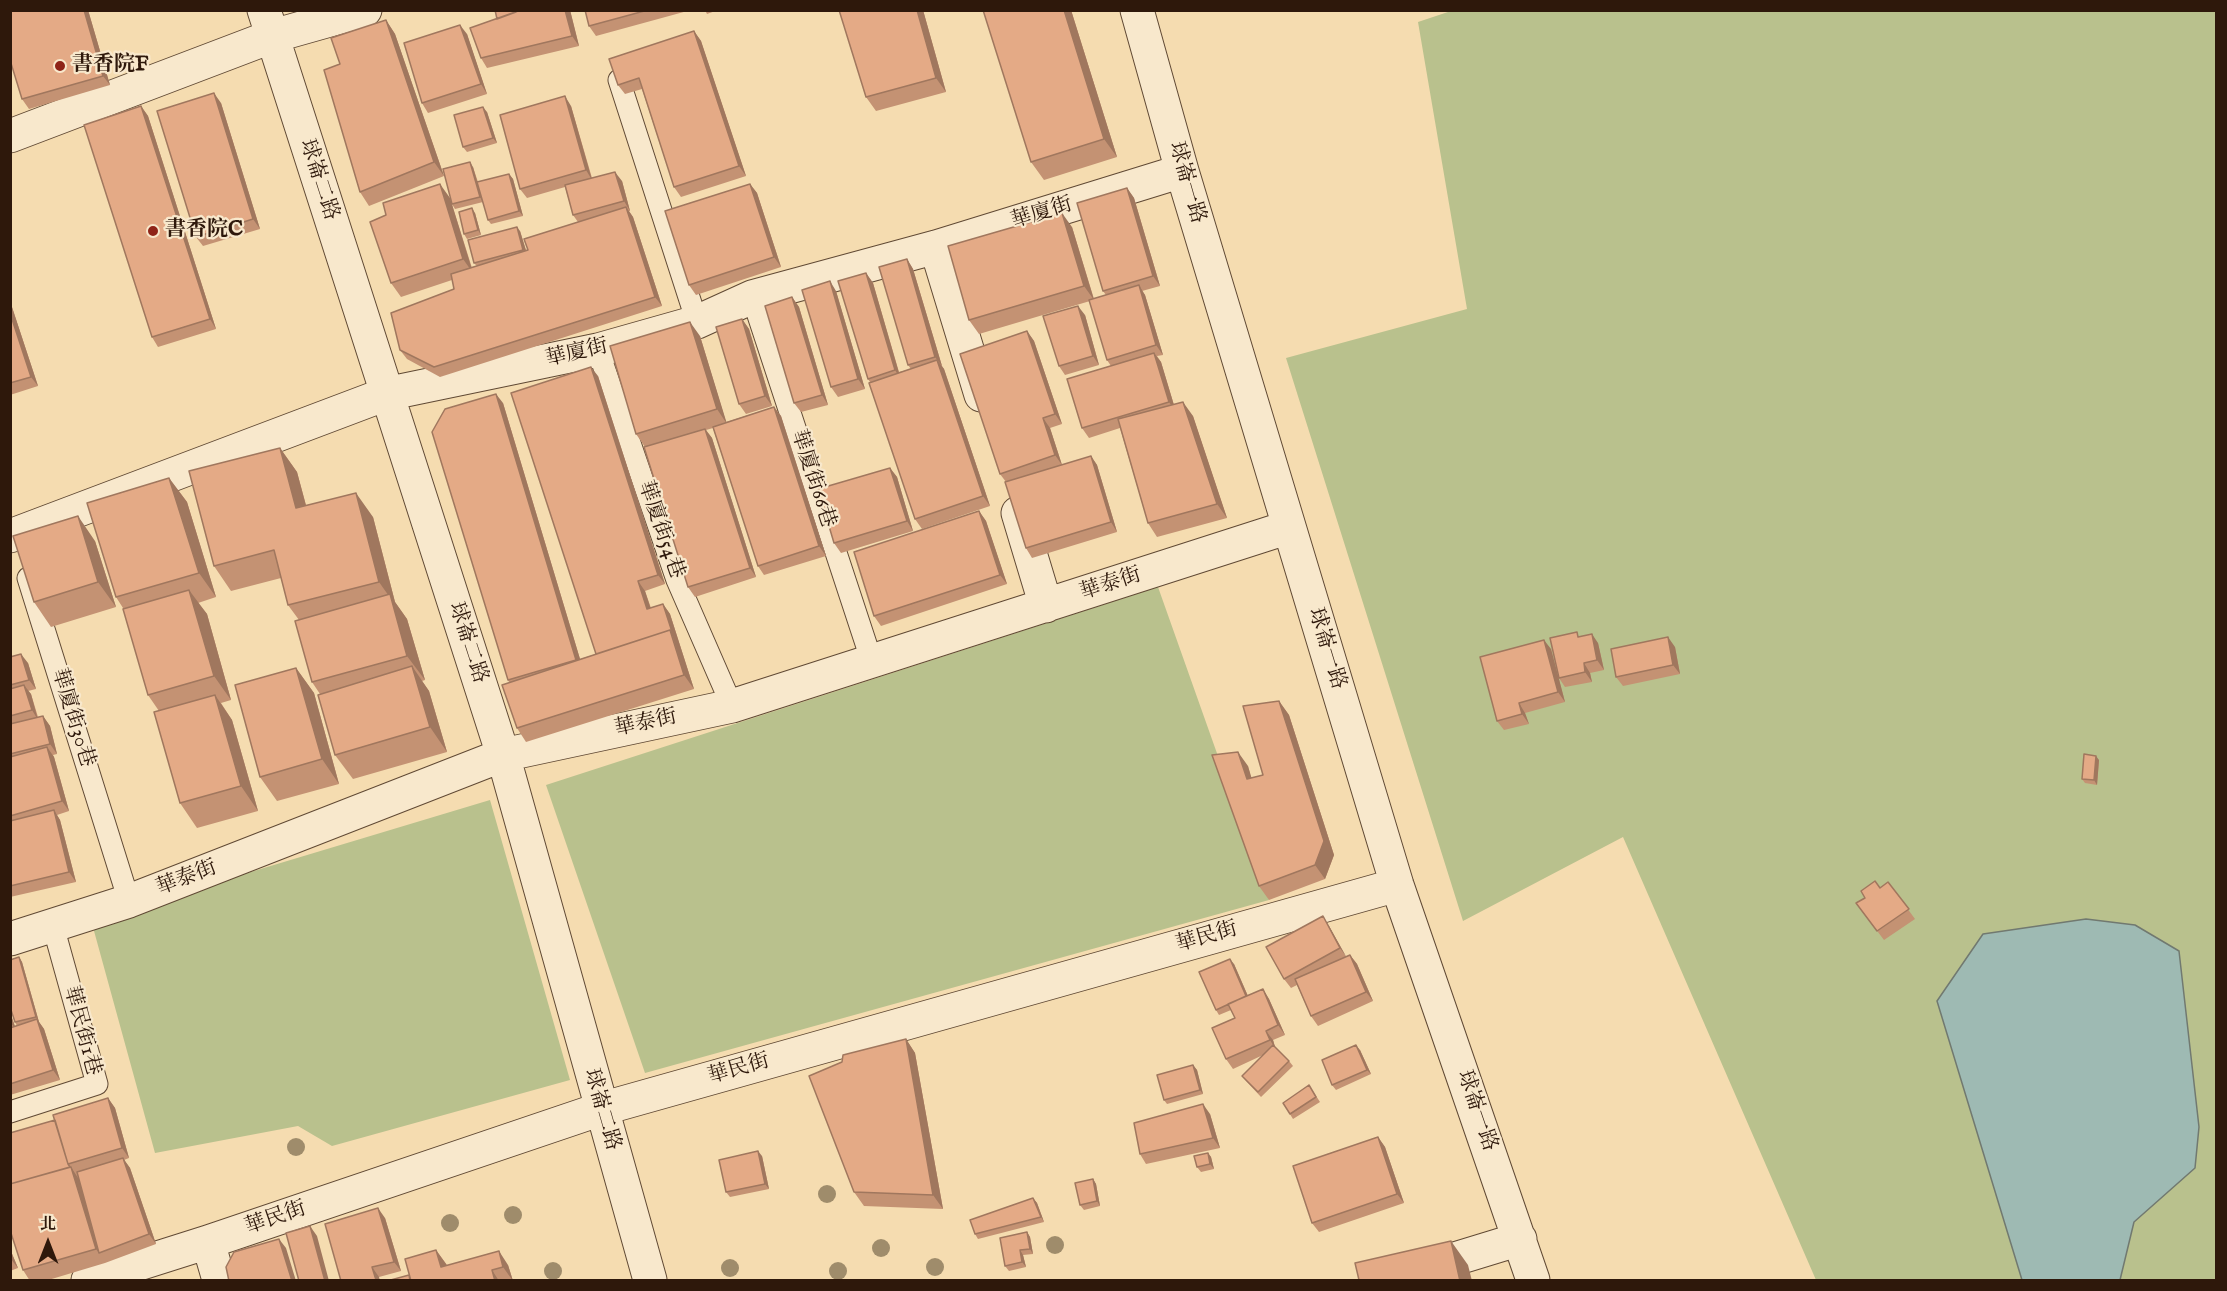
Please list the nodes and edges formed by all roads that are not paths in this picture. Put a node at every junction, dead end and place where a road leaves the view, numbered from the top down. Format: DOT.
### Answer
graph roads {
  1 [pos="365,10"];
  2 [pos="1137,10"];
  3 [pos="268,23"];
  4 [pos="619,80"];
  5 [pos="10,136"];
  6 [pos="1182,171"];
  7 [pos="936,247"];
  8 [pos="752,297"];
  9 [pos="697,322"];
  10 [pos="598,350"];
  11 [pos="386,394"];
  12 [pos="991,426"];
  13 [pos="1008,482"];
  14 [pos="1289,527"];
  15 [pos="12,536"];
  16 [pos="1046,606"];
  17 [pos="872,662"];
  18 [pos="732,706"];
  19 [pos="503,755"];
  20 [pos="1397,885"];
  21 [pos="129,901"];
  22 [pos="53,926"];
  23 [pos="10,939"];
  24 [pos="601,1109"];
  25 [pos="10,1112"];
  26 [pos="1520,1239"];
  27 [pos="208,1242"];
  28 [pos="88,1281"];
  29 [pos="219,1281"];
  30 [pos="650,1281"];
  31 [pos="1386,1281"];
  32 [pos="1533,1281"];
  1 -- 3 [label="street"];
  2 -- 6 [label="street, 球崙一路"];
  3 -- 5 [label="street"];
  3 -- 11 [label="street, 球崙二路"];
  4 -- 9 [label="lane"];
  6 -- 7 [label="street, 華廈街"];
  6 -- 14 [label="street, 球崙一路"];
  7 -- 8 [label="street, 華廈街"];
  7 -- 12 [label="street"];
  8 -- 9 [label="street, 華廈街"];
  8 -- 17 [label="lane, 華廈街66巷"];
  9 -- 10 [label="street, 華廈街"];
  10 -- 11 [label="street, 華廈街"];
  10 -- 18 [label="lane, 華廈街54巷"];
  11 -- 15 [label="street, 華廈街"];
  11 -- 19 [label="street, 球崙二路"];
  13 -- 16 [label="street"];
  14 -- 16 [label="street, 華泰街"];
  14 -- 20 [label="street, 球崙一路"];
  15 -- 21 [label="lane, 華廈街30巷"];
  16 -- 17 [label="street, 華泰街"];
  17 -- 18 [label="street, 華泰街"];
  18 -- 19 [label="street, 華泰街"];
  19 -- 21 [label="street, 華泰街"];
  19 -- 24 [label="street, 球崙二路"];
  20 -- 24 [label="street, 華民街"];
  20 -- 26 [label="street, 球崙一路"];
  21 -- 22 [label="street, 華泰街"];
  22 -- 23 [label="street, 華泰街"];
  22 -- 25 [label="lane, 華民街1巷"];
  24 -- 27 [label="street, 華民街"];
  24 -- 30 [label="street, 球崙二路"];
  26 -- 31 [label="street"];
  26 -- 32 [label="street, 球崙一路"];
  27 -- 28 [label="street, 華民街"];
  27 -- 29 [label="street"];
}
